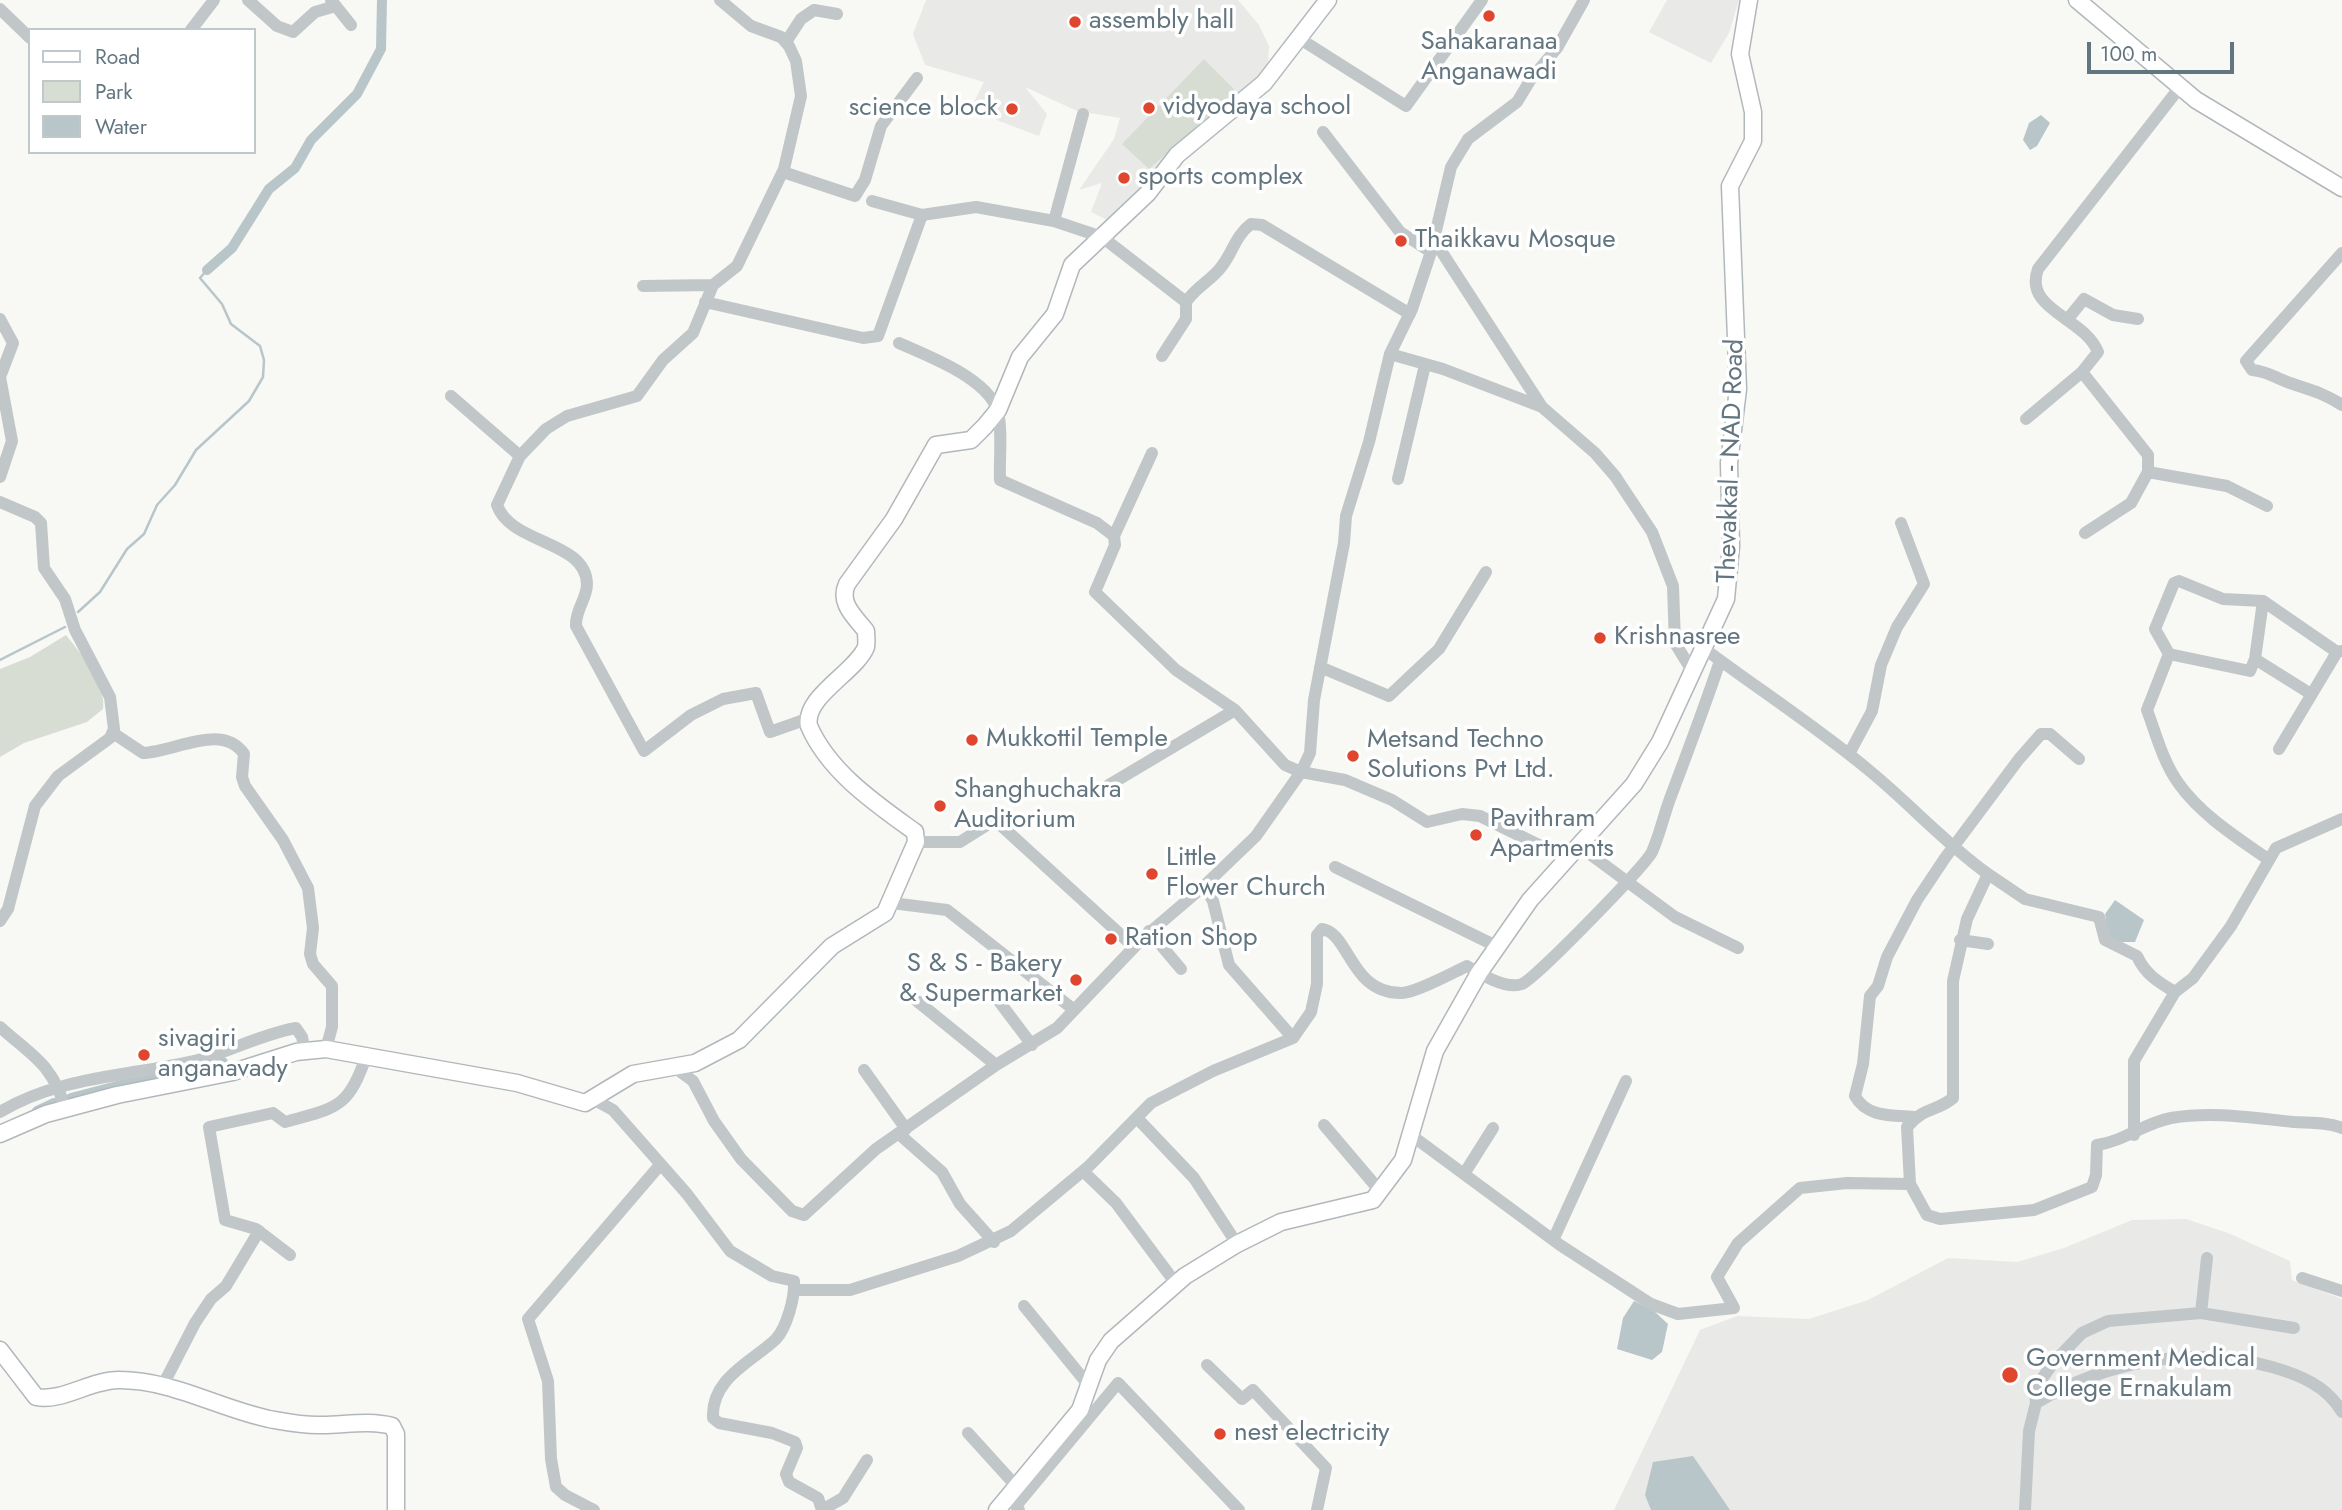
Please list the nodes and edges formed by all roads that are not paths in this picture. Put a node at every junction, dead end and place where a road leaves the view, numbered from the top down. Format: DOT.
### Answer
graph roads {
  1 [pos="214,0"];
  2 [pos="248,0"];
  3 [pos="720,0"];
  4 [pos="1328,0"];
  5 [pos="1482,0"];
  6 [pos="1584,0"];
  7 [pos="1749,0"];
  8 [pos="2077,0"];
  9 [pos="333,3"];
  10 [pos="0,9"];
  11 [pos="837,14"];
  12 [pos="351,25"];
  13 [pos="193,28"];
  14 [pos="28,36"];
  15 [pos="1297,37"];
  16 [pos="786,42"];
  17 [pos="917,78"];
  18 [pos="2180,87"];
  19 [pos="1083,114"];
  20 [pos="1323,132"];
  21 [pos="783,172"];
  22 [pos="2342,188"];
  23 [pos="872,201"];
  24 [pos="922,215"];
  25 [pos="1054,221"];
  26 [pos="1102,237"];
  27 [pos="1433,246"];
  28 [pos="2342,253"];
  29 [pos="713,285"];
  30 [pos="643,286"];
  31 [pos="705,302"];
  32 [pos="1186,302"];
  33 [pos="1410,314"];
  34 [pos="0,319"];
  35 [pos="2138,319"];
  36 [pos="2067,320"];
  37 [pos="899,343"];
  38 [pos="1390,354"];
  39 [pos="1162,356"];
  40 [pos="1425,365"];
  41 [pos="2082,372"];
  42 [pos="451,396"];
  43 [pos="2342,405"];
  44 [pos="1542,407"];
  45 [pos="998,410"];
  46 [pos="2026,419"];
  47 [pos="1152,453"];
  48 [pos="520,456"];
  49 [pos="2148,472"];
  50 [pos="0,477"];
  51 [pos="1398,479"];
  52 [pos="0,502"];
  53 [pos="2267,506"];
  54 [pos="1901,523"];
  55 [pos="2085,533"];
  56 [pos="1114,536"];
  57 [pos="1486,572"];
  58 [pos="2263,601"];
  59 [pos="1702,647"];
  60 [pos="2339,652"];
  61 [pos="2169,654"];
  62 [pos="2255,659"];
  63 [pos="1720,661"];
  64 [pos="1320,667"];
  65 [pos="1691,669"];
  66 [pos="2311,694"];
  67 [pos="1236,710"];
  68 [pos="807,719"];
  69 [pos="113,733"];
  70 [pos="2279,749"];
  71 [pos="1849,754"];
  72 [pos="2079,759"];
  73 [pos="1301,772"];
  74 [pos="1109,785"];
  75 [pos="2342,820"];
  76 [pos="916,842"];
  77 [pos="1579,846"];
  78 [pos="1953,849"];
  79 [pos="1569,860"];
  80 [pos="2269,860"];
  81 [pos="1335,867"];
  82 [pos="1988,874"];
  83 [pos="1627,884"];
  84 [pos="1204,886"];
  85 [pos="892,903"];
  86 [pos="0,921"];
  87 [pos="1149,931"];
  88 [pos="1960,940"];
  89 [pos="1988,944"];
  90 [pos="1134,947"];
  91 [pos="1498,947"];
  92 [pos="1738,948"];
  93 [pos="1181,969"];
  94 [pos="1479,973"];
  95 [pos="2175,992"];
  96 [pos="998,1000"];
  97 [pos="917,1001"];
  98 [pos="1073,1009"];
  99 [pos="0,1027"];
  100 [pos="1293,1038"];
  101 [pos="1032,1045"];
  102 [pos="326,1049"];
  103 [pos="305,1051"];
  104 [pos="367,1054"];
  105 [pos="996,1065"];
  106 [pos="675,1068"];
  107 [pos="864,1070"];
  108 [pos="1626,1081"];
  109 [pos="59,1087"];
  110 [pos="593,1099"];
  111 [pos="65,1109"];
  112 [pos="0,1112"];
  113 [pos="1916,1117"];
  114 [pos="1137,1118"];
  115 [pos="1324,1125"];
  116 [pos="1493,1128"];
  117 [pos="2342,1128"];
  118 [pos="903,1132"];
  119 [pos="0,1134"];
  120 [pos="1410,1135"];
  121 [pos="2134,1135"];
  122 [pos="660,1165"];
  123 [pos="1083,1171"];
  124 [pos="1464,1174"];
  125 [pos="1910,1184"];
  126 [pos="1380,1191"];
  127 [pos="259,1231"];
  128 [pos="1554,1238"];
  129 [pos="994,1242"];
  130 [pos="1237,1244"];
  131 [pos="290,1255"];
  132 [pos="2207,1258"];
  133 [pos="2302,1278"];
  134 [pos="1177,1285"];
  135 [pos="794,1290"];
  136 [pos="2342,1291"];
  137 [pos="1024,1306"];
  138 [pos="2201,1313"];
  139 [pos="2294,1328"];
  140 [pos="0,1350"];
  141 [pos="1207,1365"];
  142 [pos="163,1385"];
  143 [pos="1090,1387"];
  144 [pos="2036,1403"];
  145 [pos="2342,1412"];
  146 [pos="968,1433"];
  147 [pos="867,1460"];
  148 [pos="1017,1487"];
  149 [pos="396,1510"];
  150 [pos="594,1510"];
  151 [pos="822,1510"];
  152 [pos="998,1510"];
  153 [pos="1019,1510"];
  154 [pos="1239,1510"];
  155 [pos="1317,1510"];
  156 [pos="2025,1510"];
  1 -- 13 [label="street"];
  2 -- 9 [label="street"];
  3 -- 16 [label="street"];
  4 -- 15 [label="street"];
  5 -- 15 [label="street"];
  6 -- 27 [label="street"];
  7 -- 59 [label="street, Thevakkal - NAD Road"];
  8 -- 18 [label="street"];
  9 -- 12 [label="street"];
  10 -- 14 [label="street"];
  11 -- 16 [label="street"];
  15 -- 26 [label="street"];
  16 -- 21 [label="street"];
  17 -- 21 [label="street"];
  18 -- 22 [label="street"];
  18 -- 36 [label="street"];
  19 -- 25 [label="street"];
  20 -- 27 [label="street"];
  21 -- 29 [label="street"];
  23 -- 24 [label="street"];
  24 -- 25 [label="street"];
  24 -- 31 [label="street"];
  25 -- 26 [label="street"];
  26 -- 32 [label="street"];
  26 -- 45 [label="street"];
  27 -- 33 [label="street"];
  27 -- 44 [label="street"];
  28 -- 43 [label="street"];
  29 -- 30 [label="street"];
  29 -- 31 [label="street"];
  31 -- 48 [label="street"];
  32 -- 33 [label="street"];
  32 -- 39 [label="street"];
  33 -- 38 [label="street"];
  34 -- 50 [label="street"];
  35 -- 36 [label="street"];
  36 -- 41 [label="street"];
  37 -- 45 [label="street"];
  38 -- 40 [label="street"];
  38 -- 64 [label="street"];
  40 -- 44 [label="street"];
  40 -- 51 [label="street"];
  41 -- 46 [label="street"];
  41 -- 49 [label="street"];
  42 -- 48 [label="street"];
  44 -- 65 [label="street"];
  45 -- 56 [label="street"];
  45 -- 68 [label="street"];
  47 -- 56 [label="street"];
  48 -- 68 [label="street"];
  49 -- 53 [label="street"];
  49 -- 55 [label="street"];
  52 -- 69 [label="street"];
  54 -- 71 [label="street"];
  56 -- 67 [label="street"];
  57 -- 64 [label="street"];
  58 -- 60 [label="street"];
  58 -- 61 [label="street"];
  58 -- 62 [label="street"];
  59 -- 63 [label="street"];
  59 -- 65 [label="street, Thevakkal - NAD Road"];
  60 -- 66 [label="street"];
  61 -- 62 [label="street"];
  61 -- 80 [label="street"];
  62 -- 66 [label="street"];
  63 -- 71 [label="street"];
  63 -- 83 [label="street"];
  64 -- 73 [label="street"];
  65 -- 77 [label="street, Thevakkal - NAD Road"];
  66 -- 70 [label="street"];
  67 -- 73 [label="street"];
  67 -- 74 [label="street"];
  68 -- 76 [label="street"];
  69 -- 86 [label="street"];
  69 -- 102 [label="street"];
  71 -- 78 [label="street"];
  72 -- 78 [label="street"];
  73 -- 79 [label="street"];
  73 -- 84 [label="street"];
  75 -- 80 [label="street"];
  76 -- 85 [label="street"];
  76 -- 90 [label="street"];
  77 -- 79 [label="street, Thevakkal - NAD Road"];
  77 -- 83 [label="street"];
  78 -- 82 [label="street"];
  78 -- 113 [label="street"];
  79 -- 91 [label="street, Thevakkal - NAD Road"];
  80 -- 95 [label="street"];
  81 -- 91 [label="street"];
  82 -- 88 [label="street"];
  82 -- 95 [label="street"];
  83 -- 92 [label="street"];
  83 -- 94 [label="street"];
  84 -- 87 [label="street"];
  84 -- 100 [label="street"];
  85 -- 98 [label="street"];
  85 -- 106 [label="street"];
  87 -- 90 [label="street"];
  87 -- 93 [label="street"];
  88 -- 89 [label="street"];
  88 -- 113 [label="street"];
  90 -- 98 [label="street"];
  91 -- 94 [label="street, Thevakkal - NAD Road"];
  94 -- 100 [label="street"];
  94 -- 120 [label="street, Thevakkal - NAD Road"];
  95 -- 121 [label="street"];
  96 -- 101 [label="street"];
  97 -- 105 [label="street"];
  98 -- 101 [label="street"];
  99 -- 109 [label="street"];
  100 -- 114 [label="street"];
  101 -- 105 [label="street"];
  102 -- 103 [label="street"];
  102 -- 104 [label="street"];
  103 -- 109 [label="street"];
  103 -- 111 [label="street"];
  104 -- 110 [label="street"];
  104 -- 127 [label="street"];
  105 -- 118 [label="street"];
  106 -- 110 [label="street"];
  106 -- 118 [label="street"];
  107 -- 118 [label="street"];
  108 -- 128 [label="street"];
  109 -- 111 [label="street"];
  109 -- 112 [label="street"];
  110 -- 122 [label="street"];
  111 -- 119 [label="street"];
  113 -- 125 [label="street"];
  114 -- 123 [label="street"];
  114 -- 130 [label="street"];
  115 -- 126 [label="street"];
  116 -- 124 [label="street"];
  117 -- 121 [label="street"];
  118 -- 129 [label="street"];
  120 -- 124 [label="street"];
  120 -- 126 [label="street, Thevakkal - NAD Road"];
  121 -- 125 [label="street"];
  122 -- 135 [label="street"];
  122 -- 150 [label="street"];
  123 -- 129 [label="street"];
  123 -- 134 [label="street"];
  124 -- 128 [label="street"];
  125 -- 128 [label="street"];
  126 -- 130 [label="street, Thevakkal - NAD Road"];
  127 -- 131 [label="street"];
  127 -- 142 [label="street"];
  129 -- 135 [label="street"];
  130 -- 134 [label="street, Thevakkal - NAD Road"];
  132 -- 138 [label="street"];
  133 -- 136 [label="street"];
  134 -- 143 [label="street, Thevakkal - NAD Road"];
  135 -- 151 [label="street"];
  137 -- 143 [label="street"];
  138 -- 139 [label="street"];
  138 -- 144 [label="street"];
  140 -- 142 [label="street"];
  141 -- 155 [label="street"];
  142 -- 149 [label="street"];
  143 -- 148 [label="street, Thevakkal - NAD Road"];
  144 -- 145 [label="street"];
  144 -- 156 [label="street"];
  146 -- 148 [label="street"];
  147 -- 151 [label="street"];
  148 -- 152 [label="street, Thevakkal - NAD Road"];
  153 -- 154 [label="street"];
}
